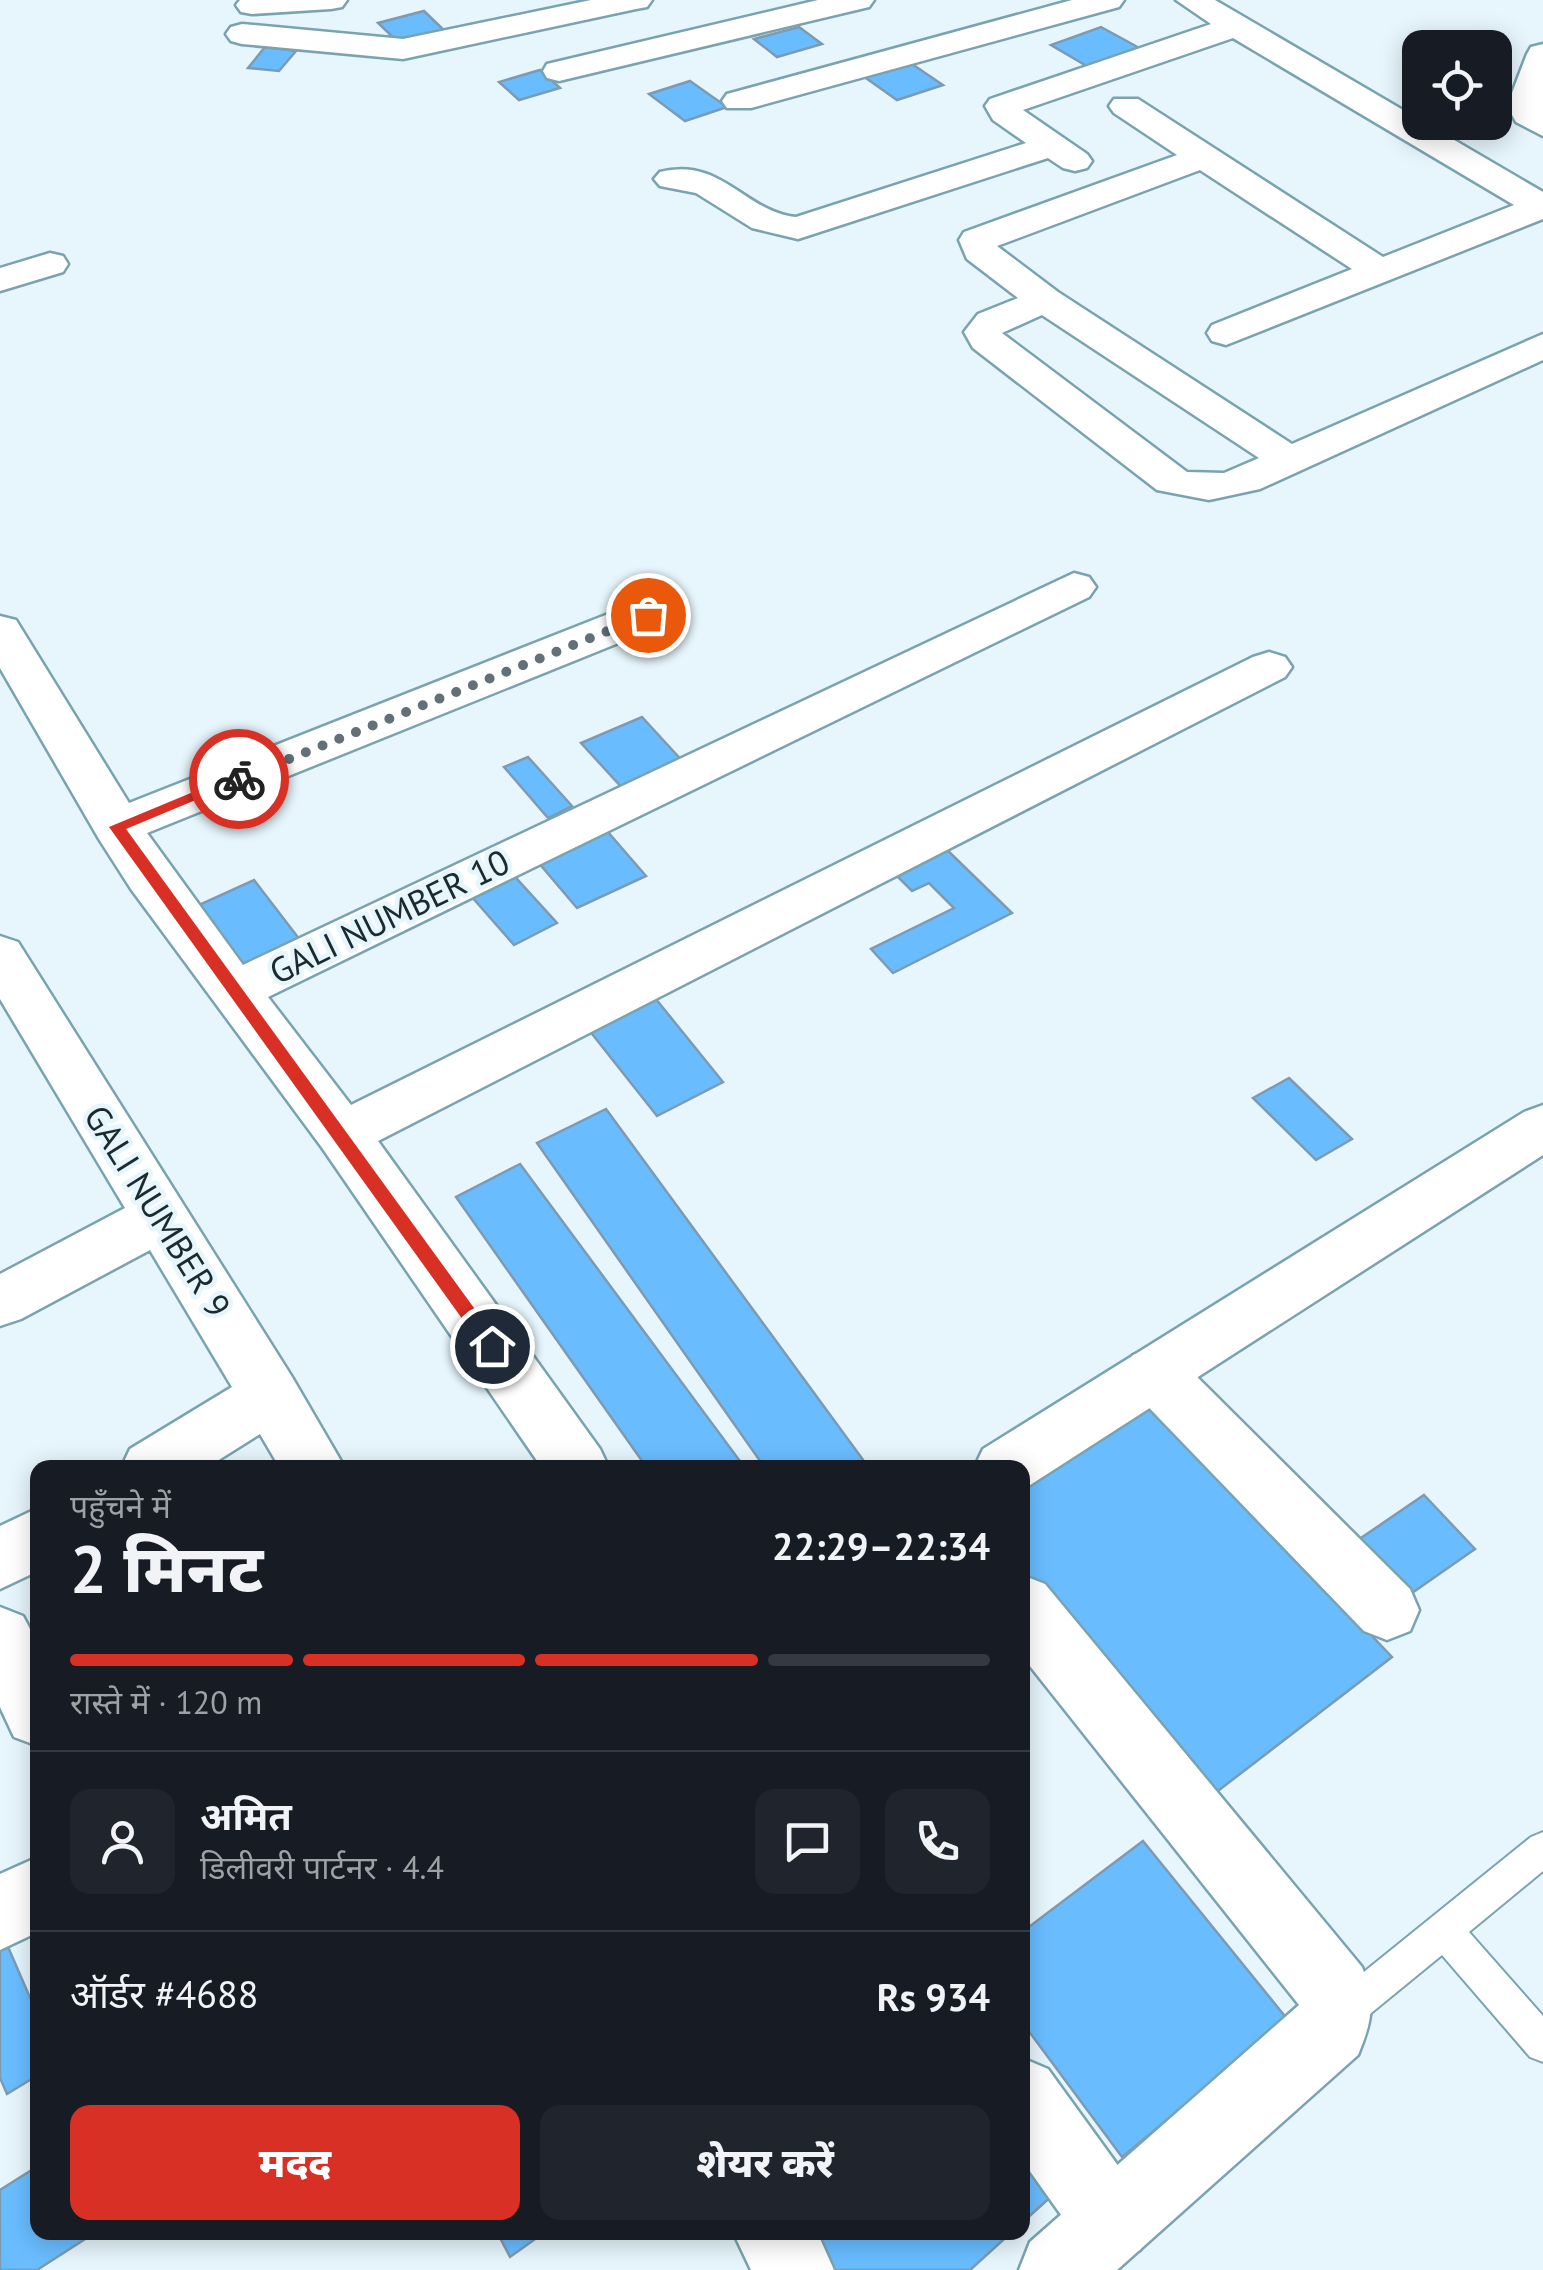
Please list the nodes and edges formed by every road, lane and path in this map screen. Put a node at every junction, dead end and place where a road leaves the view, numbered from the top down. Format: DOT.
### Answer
graph roads {
  1 [pos="331,0"];
  2 [pos="636,0"];
  3 [pos="858,0"];
  4 [pos="1108,0"];
  5 [pos="1215,8"];
  6 [pos="695,10"];
  7 [pos="722,31"];
  8 [pos="559,70"];
  9 [pos="1539,74"];
  10 [pos="796,86"];
  11 [pos="738,101"];
  12 [pos="1126,106"];
  13 [pos="1543,126"];
  14 [pos="1052,146"];
  15 [pos="1203,157"];
  16 [pos="959,176"];
  17 [pos="672,179"];
  18 [pos="1116,188"];
  19 [pos="1542,206"];
  20 [pos="1022,221"];
  21 [pos="50,264"];
  22 [pos="1380,271"];
  23 [pos="0,280"];
  24 [pos="1045,300"];
  25 [pos="1226,333"];
  26 [pos="1543,346"];
  27 [pos="1290,460"];
  28 [pos="1074,587"];
  29 [pos="648,615"];
  30 [pos="0,630"];
  31 [pos="1269,667"];
  32 [pos="116,827"];
  33 [pos="0,956"];
  34 [pos="234,990"];
  35 [pos="342,1134"];
  36 [pos="1536,1142"];
  37 [pos="162,1216"];
  38 [pos="0,1302"];
  39 [pos="1154,1373"];
  40 [pos="271,1395"];
  41 [pos="165,1460"];
  42 [pos="309,1460"];
  43 [pos="572,1460"];
  44 [pos="1018,1460"];
  45 [pos="30,1542"];
  46 [pos="0,1560"];
  47 [pos="1387,1610"];
  48 [pos="1030,1615"];
  49 [pos="0,1638"];
  50 [pos="30,1698"];
  51 [pos="1543,1848"];
  52 [pos="30,1897"];
  53 [pos="0,1914"];
  54 [pos="1444,1929"];
  55 [pos="1331,1998"];
  56 [pos="1543,2044"];
  57 [pos="1030,2114"];
  58 [pos="777,2240"];
  59 [pos="1086,2247"];
  60 [pos="794,2270"];
  1 -- 2 [label="street"];
  3 -- 7 [label="street"];
  4 -- 10 [label="street"];
  5 -- 14 [label="street"];
  5 -- 19 [label="street"];
  6 -- 7 [label="street"];
  7 -- 8 [label="street"];
  7 -- 10 [label="street"];
  9 -- 13 [label="street"];
  10 -- 11 [label="street"];
  12 -- 15 [label="street"];
  14 -- 16 [label="street"];
  14 -- 18 [label="street"];
  15 -- 18 [label="street"];
  15 -- 22 [label="street"];
  16 -- 17 [label="street"];
  16 -- 20 [label="street"];
  18 -- 20 [label="street"];
  19 -- 22 [label="street"];
  20 -- 24 [label="street"];
  21 -- 23 [label="street"];
  22 -- 25 [label="street"];
  24 -- 27 [label="street"];
  24 -- 27 [label="street"];
  26 -- 27 [label="street"];
  28 -- 34 [label="street, GALI NUMBER 10"];
  29 -- 32 [label="street"];
  30 -- 32 [label="street"];
  31 -- 35 [label="street"];
  32 -- 34 [label="street"];
  33 -- 37 [label="street, GALI NUMBER 9"];
  34 -- 35 [label="street, GALI NUMBER 10"];
  35 -- 43 [label="street, GALI NUMBER 10"];
  36 -- 39 [label="street"];
  37 -- 38 [label="street"];
  37 -- 40 [label="street, GALI NUMBER 9"];
  39 -- 44 [label="street"];
  39 -- 47 [label="street"];
  40 -- 41 [label="street"];
  40 -- 42 [label="street, GALI NUMBER 9"];
  45 -- 46 [label="street"];
  48 -- 55 [label="street"];
  49 -- 50 [label="street"];
  51 -- 54 [label="lane"];
  52 -- 53 [label="street"];
  54 -- 55 [label="lane"];
  54 -- 56 [label="lane"];
  55 -- 59 [label="street"];
  57 -- 59 [label="street"];
  58 -- 60 [label="street"];
}
